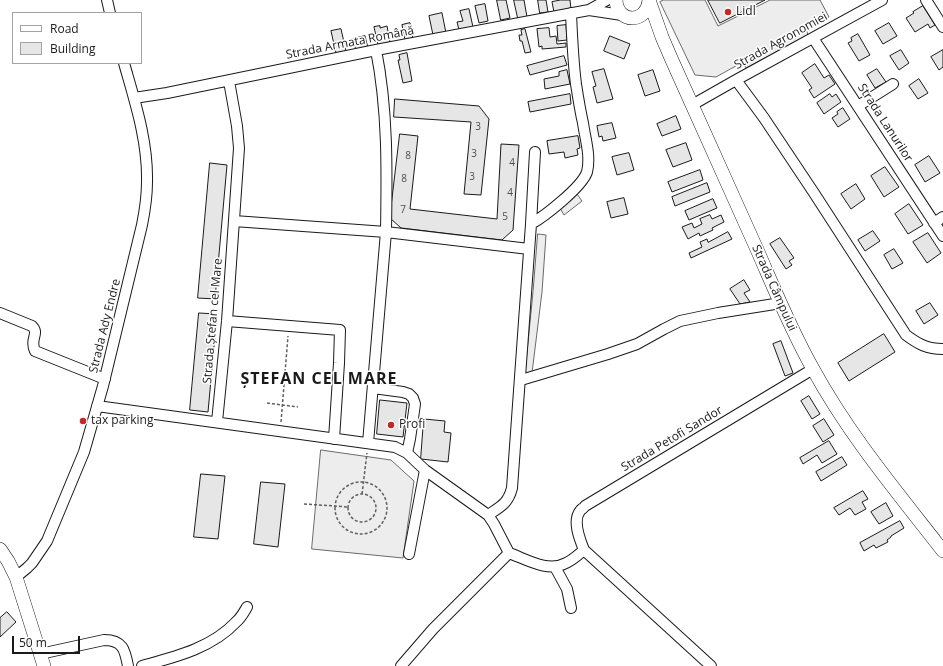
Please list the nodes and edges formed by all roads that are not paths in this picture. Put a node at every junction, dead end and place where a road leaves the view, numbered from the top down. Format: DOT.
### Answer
graph roads {
  1 [pos="107,0"];
  2 [pos="607,0"];
  3 [pos="616,0"];
  4 [pos="649,0"];
  5 [pos="882,0"];
  6 [pos="926,0"];
  7 [pos="589,10"];
  8 [pos="110,12"];
  9 [pos="571,13"];
  10 [pos="627,17"];
  11 [pos="943,28"];
  12 [pos="662,37"];
  13 [pos="813,38"];
  14 [pos="376,50"];
  15 [pos="124,64"];
  16 [pos="736,80"];
  17 [pos="229,81"];
  18 [pos="893,84"];
  19 [pos="134,98"];
  20 [pos="692,105"];
  21 [pos="858,106"];
  22 [pos="536,152"];
  23 [pos="939,220"];
  24 [pos="234,221"];
  25 [pos="531,224"];
  26 [pos="386,232"];
  27 [pos="943,236"];
  28 [pos="530,249"];
  29 [pos="781,303"];
  30 [pos="0,313"];
  31 [pos="227,320"];
  32 [pos="941,351"];
  33 [pos="813,369"];
  34 [pos="105,378"];
  35 [pos="521,380"];
  36 [pos="373,388"];
  37 [pos="98,406"];
  38 [pos="217,422"];
  39 [pos="334,439"];
  40 [pos="368,443"];
  41 [pos="407,453"];
  42 [pos="425,470"];
  43 [pos="488,516"];
  44 [pos="0,549"];
  45 [pos="584,550"];
  46 [pos="943,551"];
  47 [pos="509,553"];
  48 [pos="409,554"];
  49 [pos="555,567"];
  50 [pos="16,577"];
  51 [pos="247,607"];
  52 [pos="571,608"];
  53 [pos="42,660"];
  54 [pos="169,662"];
  55 [pos="128,666"];
  56 [pos="142,666"];
  57 [pos="400,666"];
  58 [pos="711,666"];
  1 -- 8 [label="street"];
  2 -- 7 [label="street"];
  3 -- 10 [label="main road"];
  4 -- 10 [label="main road, Strada Câmpului"];
  4 -- 12 [label="main road, Strada Câmpului"];
  5 -- 13 [label="street, Strada Agronomiei"];
  6 -- 11 [label="street"];
  7 -- 9 [label="street, Strada Armata Română"];
  7 -- 10 [label="street, Strada Armata Română"];
  9 -- 14 [label="street, Strada Armata Română"];
  9 -- 25 [label="street"];
  10 -- 12 [label="main road"];
  12 -- 20 [label="main road, Strada Câmpului"];
  13 -- 16 [label="street, Strada Agronomiei"];
  13 -- 21 [label="street, Strada Lanurilor"];
  14 -- 17 [label="street, Strada Armata Română"];
  14 -- 26 [label="street"];
  15 -- 19 [label="street, Strada Ady Endre"];
  16 -- 20 [label="street, Strada Agronomiei"];
  16 -- 32 [label="street"];
  17 -- 19 [label="street, Strada Armata Română"];
  17 -- 24 [label="street, Strada Ștefan cel Mare"];
  18 -- 21 [label="street"];
  19 -- 34 [label="street, Strada Ady Endre"];
  20 -- 29 [label="main road, Strada Câmpului"];
  21 -- 23 [label="street, Strada Lanurilor"];
  22 -- 25 [label="street"];
  23 -- 27 [label="street, Strada Lanurilor"];
  24 -- 26 [label="street"];
  24 -- 31 [label="street, Strada Ștefan cel Mare"];
  25 -- 28 [label="street"];
  26 -- 28 [label="street"];
  26 -- 36 [label="street"];
  28 -- 35 [label="street"];
  29 -- 33 [label="main road, Strada Câmpului"];
  29 -- 35 [label="street"];
  30 -- 34 [label="street"];
  31 -- 38 [label="street, Strada Ștefan cel Mare"];
  31 -- 39 [label="street"];
  33 -- 45 [label="street, Strada Petofi Sandor"];
  33 -- 46 [label="main road, Strada Câmpului"];
  34 -- 37 [label="street, Strada Ady Endre"];
  35 -- 43 [label="street"];
  36 -- 40 [label="street"];
  36 -- 41 [label="street"];
  37 -- 38 [label="street"];
  37 -- 50 [label="street, Strada Ady Endre"];
  38 -- 39 [label="street"];
  39 -- 40 [label="street"];
  40 -- 41 [label="street"];
  41 -- 42 [label="street"];
  42 -- 43 [label="street"];
  42 -- 48 [label="street"];
  43 -- 47 [label="street"];
  44 -- 50 [label="main road"];
  45 -- 49 [label="street"];
  45 -- 58 [label="street, Strada Petofi Sandor"];
  47 -- 49 [label="street"];
  47 -- 57 [label="street"];
  49 -- 52 [label="street"];
  50 -- 53 [label="main road"];
  51 -- 54 [label="street"];
  53 -- 55 [label="street"];
  54 -- 56 [label="street"];
}
